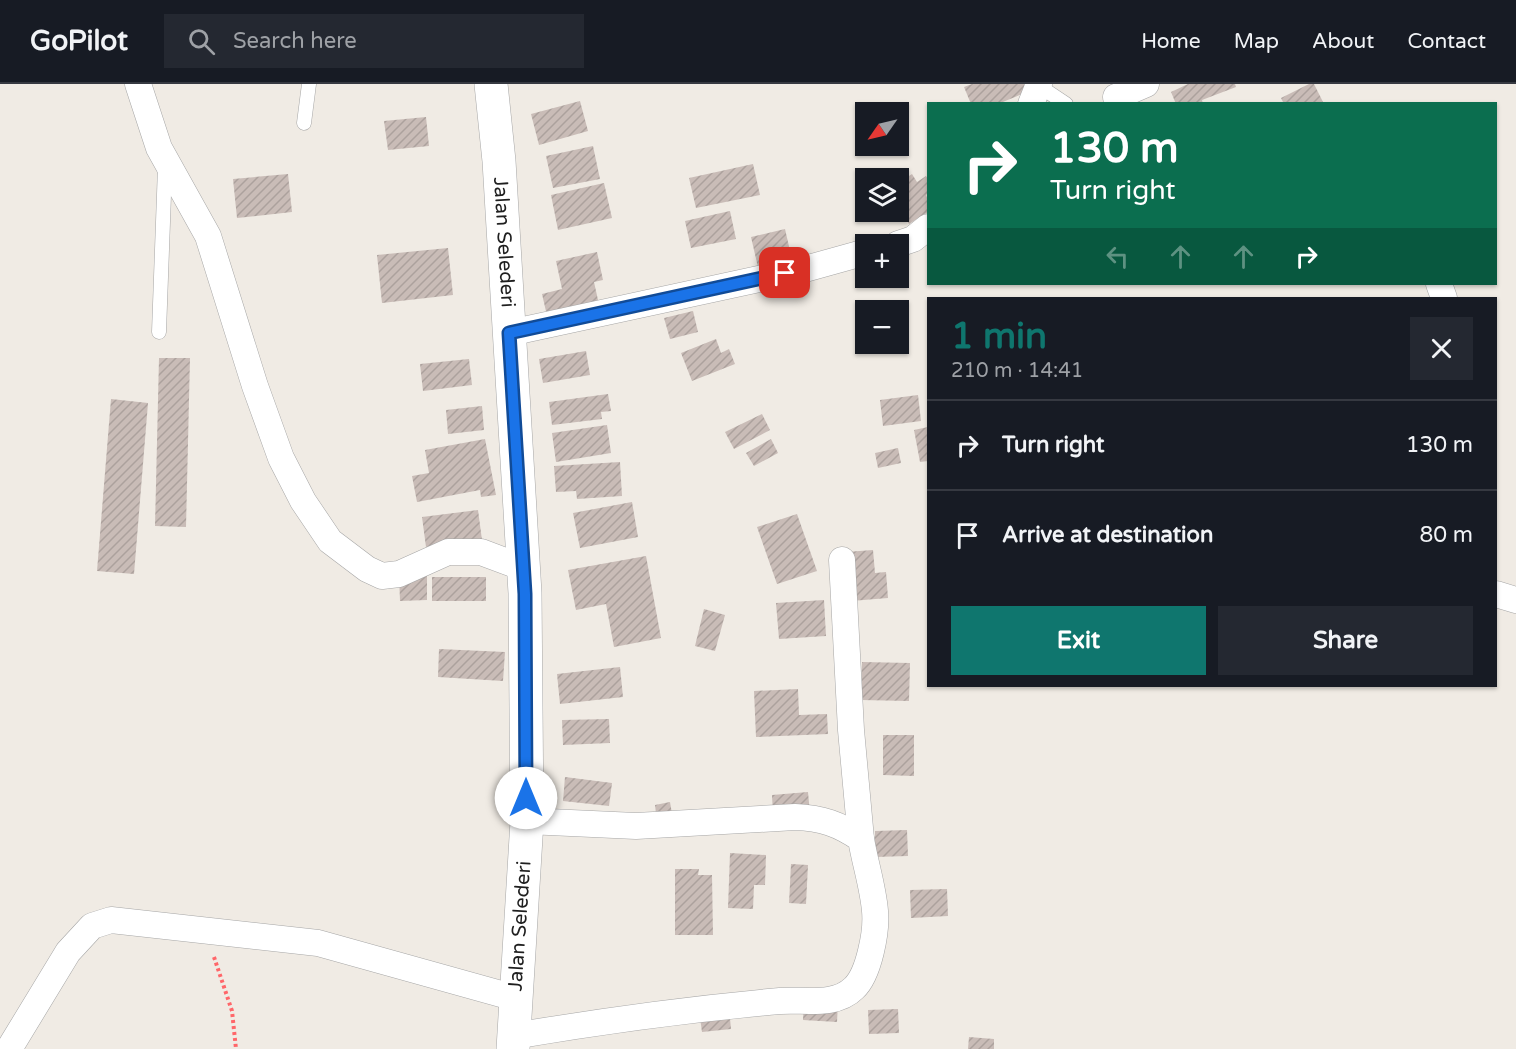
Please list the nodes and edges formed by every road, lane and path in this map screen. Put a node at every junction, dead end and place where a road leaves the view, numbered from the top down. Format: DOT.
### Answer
graph roads {
  1 [pos="138,84"];
  2 [pos="309,84"];
  3 [pos="491,84"];
  4 [pos="1146,84"];
  5 [pos="1036,91"];
  6 [pos="1116,97"];
  7 [pos="1061,102"];
  8 [pos="304,123"];
  9 [pos="165,159"];
  10 [pos="927,228"];
  11 [pos="909,240"];
  12 [pos="855,255"];
  13 [pos="159,332"];
  14 [pos="509,333"];
  15 [pos="842,560"];
  16 [pos="524,568"];
  17 [pos="1497,594"];
  18 [pos="1516,600"];
  19 [pos="527,821"];
  20 [pos="861,839"];
  21 [pos="197,930"];
  22 [pos="515,998"];
  23 [pos="513,1042"];
  24 [pos="9,1049"];
  25 [pos="236,1049"];
  1 -- 9 [label="street"];
  2 -- 8 [label="lane"];
  3 -- 14 [label="street, Jalan Selederi"];
  4 -- 6 [label="street"];
  5 -- 7 [label="lane"];
  9 -- 13 [label="lane"];
  9 -- 16 [label="street"];
  10 -- 11 [label="street"];
  12 -- 14 [label="street"];
  14 -- 16 [label="street, Jalan Selederi"];
  15 -- 20 [label="street"];
  16 -- 19 [label="street, Jalan Selederi"];
  17 -- 18 [label="street"];
  19 -- 20 [label="street"];
  19 -- 22 [label="street, Jalan Selederi"];
  20 -- 23 [label="street"];
  21 -- 22 [label="street"];
  21 -- 24 [label="street"];
  21 -- 25 [label="path"];
  22 -- 23 [label="street, Jalan Selederi"];
}
